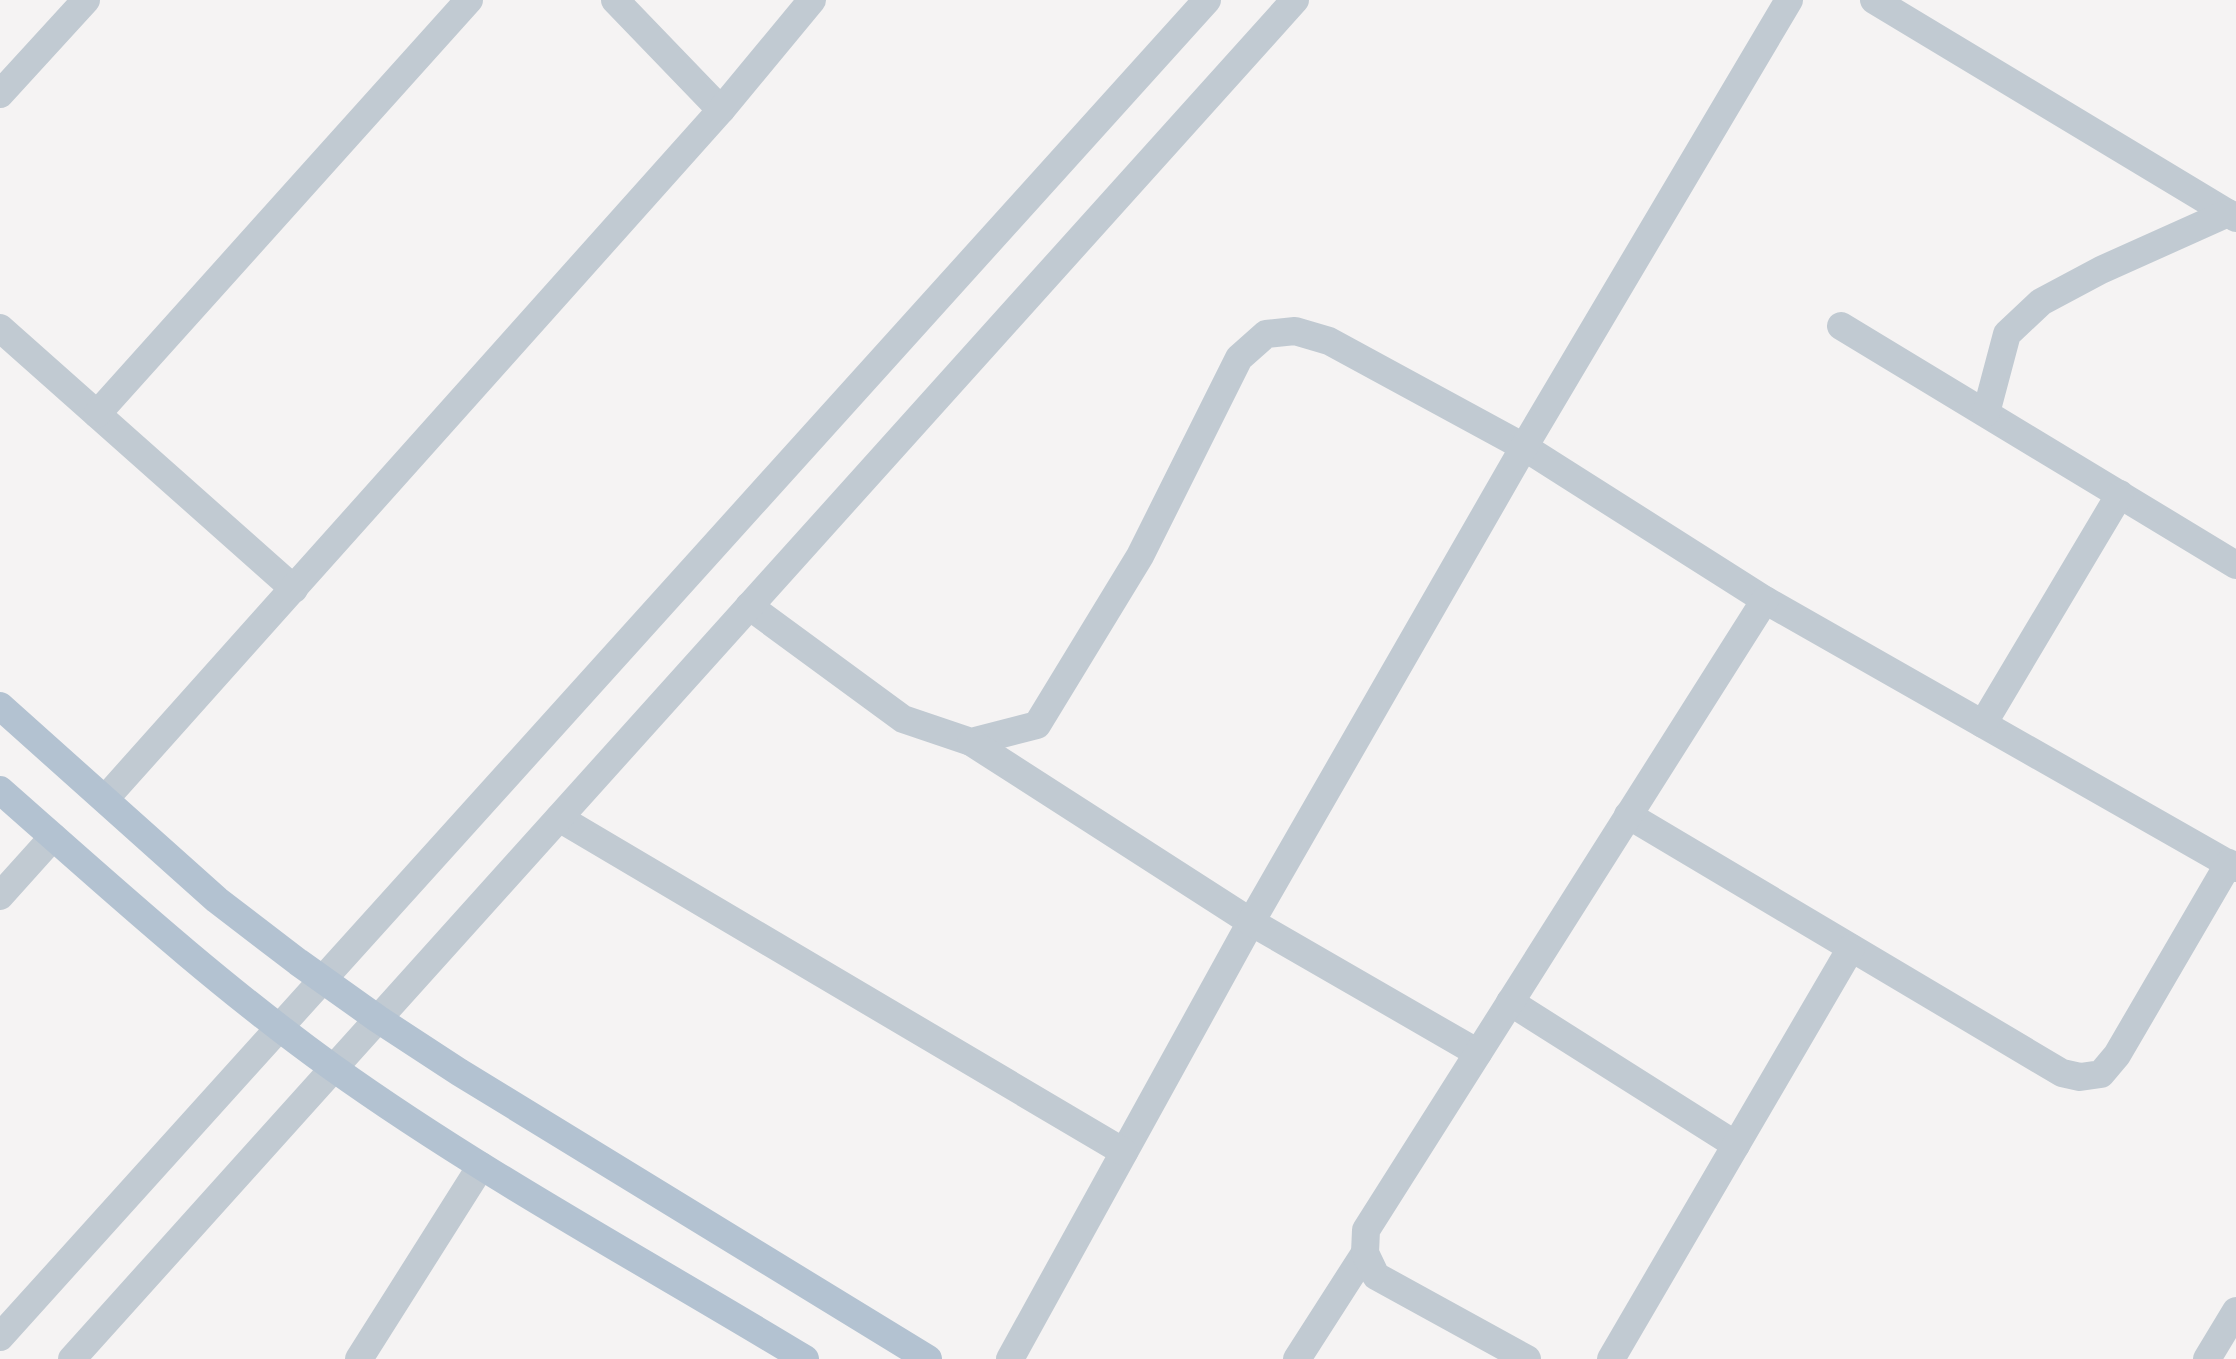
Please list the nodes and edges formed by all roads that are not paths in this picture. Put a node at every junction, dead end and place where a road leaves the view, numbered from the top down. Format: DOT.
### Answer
graph roads {
  1 [pos="86,0"];
  2 [pos="469,0"];
  3 [pos="615,0"];
  4 [pos="812,0"];
  5 [pos="1207,0"];
  6 [pos="1295,0"];
  7 [pos="1789,0"];
  8 [pos="1874,0"];
  9 [pos="0,94"];
  10 [pos="722,110"];
  11 [pos="2232,216"];
  12 [pos="1841,326"];
  13 [pos="0,328"];
  14 [pos="1986,413"];
  15 [pos="97,414"];
  16 [pos="1524,447"];
  17 [pos="2120,494"];
  18 [pos="2236,564"];
  19 [pos="294,589"];
  20 [pos="1765,600"];
  21 [pos="749,606"];
  22 [pos="0,706"];
  23 [pos="1983,724"];
  24 [pos="971,742"];
  25 [pos="0,790"];
  26 [pos="105,800"];
  27 [pos="1628,815"];
  28 [pos="559,818"];
  29 [pos="53,837"];
  30 [pos="2232,865"];
  31 [pos="0,896"];
  32 [pos="1251,922"];
  33 [pos="1851,948"];
  34 [pos="323,980"];
  35 [pos="1510,1002"];
  36 [pos="378,1019"];
  37 [pos="279,1028"];
  38 [pos="1478,1052"];
  39 [pos="334,1068"];
  40 [pos="1736,1145"];
  41 [pos="1124,1152"];
  42 [pos="481,1166"];
  43 [pos="1365,1253"];
  44 [pos="2236,1310"];
  45 [pos="0,1337"];
  46 [pos="72,1359"];
  47 [pos="359,1359"];
  48 [pos="806,1359"];
  49 [pos="928,1359"];
  50 [pos="1010,1359"];
  51 [pos="1297,1359"];
  52 [pos="1527,1359"];
  53 [pos="1611,1359"];
  54 [pos="2207,1359"];
  1 -- 9 [label="street"];
  2 -- 15 [label="street"];
  3 -- 10 [label="street"];
  4 -- 10 [label="street"];
  5 -- 34 [label="street"];
  6 -- 21 [label="street"];
  7 -- 16 [label="street"];
  8 -- 11 [label="street"];
  10 -- 19 [label="street"];
  11 -- 14 [label="street"];
  12 -- 14 [label="street"];
  13 -- 15 [label="street"];
  14 -- 17 [label="street"];
  15 -- 19 [label="street"];
  16 -- 20 [label="street"];
  16 -- 24 [label="street"];
  16 -- 32 [label="street"];
  17 -- 18 [label="street"];
  17 -- 23 [label="street"];
  19 -- 26 [label="street"];
  20 -- 23 [label="street"];
  20 -- 27 [label="street"];
  21 -- 24 [label="street"];
  21 -- 28 [label="street"];
  22 -- 26 [label="main road"];
  23 -- 30 [label="street"];
  24 -- 32 [label="street"];
  25 -- 29 [label="main road"];
  26 -- 34 [label="main road"];
  27 -- 33 [label="street"];
  27 -- 35 [label="street"];
  28 -- 36 [label="street"];
  28 -- 41 [label="street"];
  29 -- 31 [label="street"];
  29 -- 37 [label="main road"];
  30 -- 33 [label="street"];
  32 -- 38 [label="street"];
  32 -- 41 [label="street"];
  33 -- 40 [label="street"];
  34 -- 36 [label="main road"];
  34 -- 37 [label="street"];
  35 -- 38 [label="street"];
  35 -- 40 [label="street"];
  36 -- 39 [label="street"];
  36 -- 49 [label="main road"];
  37 -- 39 [label="main road"];
  37 -- 45 [label="street"];
  38 -- 43 [label="street"];
  39 -- 42 [label="main road"];
  39 -- 46 [label="street"];
  40 -- 53 [label="street"];
  41 -- 50 [label="street"];
  42 -- 47 [label="street"];
  42 -- 48 [label="main road"];
  43 -- 51 [label="street"];
  43 -- 52 [label="street"];
  44 -- 54 [label="street"];
}
